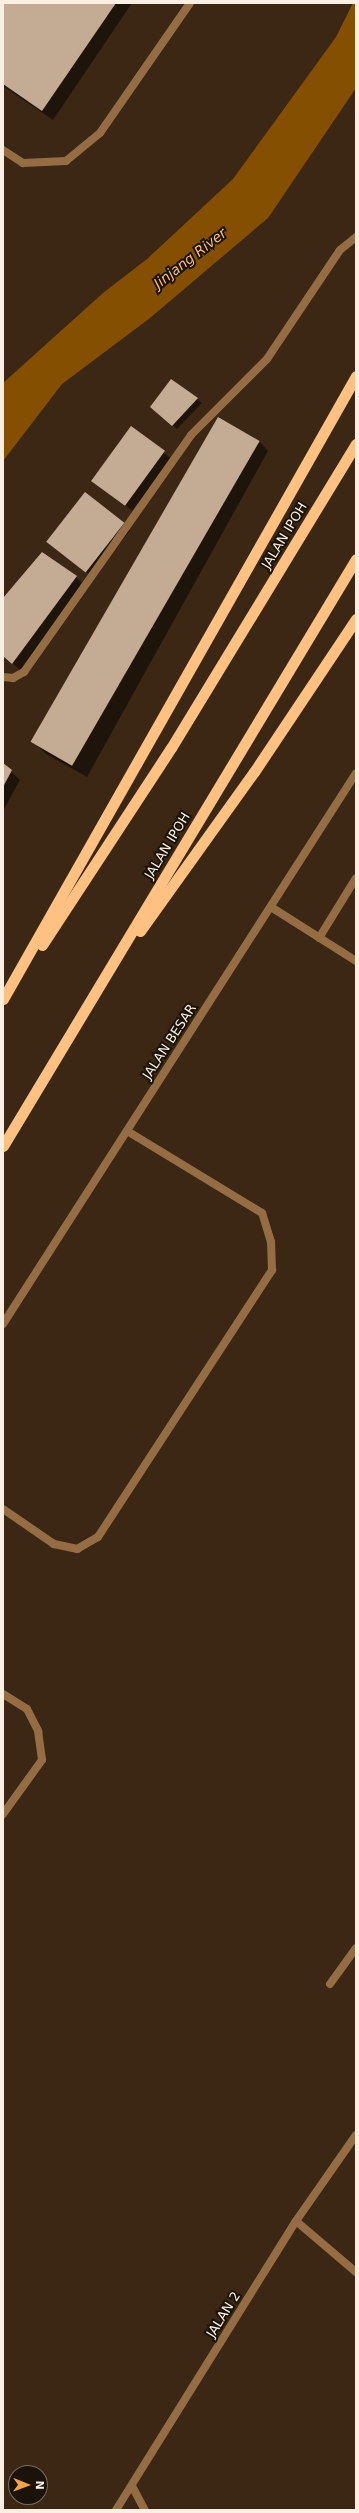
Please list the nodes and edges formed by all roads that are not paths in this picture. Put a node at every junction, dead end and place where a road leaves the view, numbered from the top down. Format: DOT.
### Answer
graph roads {
  1 [pos="190,3"];
  2 [pos="3,150"];
  3 [pos="356,237"];
  4 [pos="356,376"];
  5 [pos="356,444"];
  6 [pos="356,559"];
  7 [pos="356,619"];
  8 [pos="3,677"];
  9 [pos="356,773"];
  10 [pos="356,878"];
  11 [pos="271,907"];
  12 [pos="319,938"];
  13 [pos="356,961"];
  14 [pos="3,1000"];
  15 [pos="90,1001"];
  16 [pos="3,1005"];
  17 [pos="127,1131"];
  18 [pos="3,1146"];
  19 [pos="3,1324"];
  20 [pos="3,1509"];
  21 [pos="3,1694"];
  22 [pos="3,1814"];
  23 [pos="356,1948"];
  24 [pos="330,1984"];
  25 [pos="356,2135"];
  26 [pos="296,2221"];
  27 [pos="356,2272"];
  28 [pos="132,2486"];
  29 [pos="116,2510"];
  30 [pos="145,2510"];
  1 -- 2 [label="street"];
  3 -- 8 [label="street"];
  4 -- 14 [label="highway"];
  5 -- 16 [label="highway, JALAN IPOH"];
  6 -- 15 [label="highway, JALAN IPOH"];
  7 -- 15 [label="highway"];
  9 -- 11 [label="street, JALAN BESAR"];
  10 -- 12 [label="street"];
  11 -- 12 [label="street"];
  11 -- 17 [label="street, JALAN BESAR"];
  12 -- 13 [label="street"];
  15 -- 18 [label="highway, JALAN IPOH"];
  17 -- 19 [label="street, JALAN BESAR"];
  17 -- 20 [label="street"];
  21 -- 22 [label="street"];
  23 -- 24 [label="street"];
  25 -- 26 [label="street, JALAN 2"];
  26 -- 27 [label="street"];
  26 -- 28 [label="street, JALAN 2"];
  28 -- 29 [label="street, JALAN 2"];
  28 -- 30 [label="street"];
}
